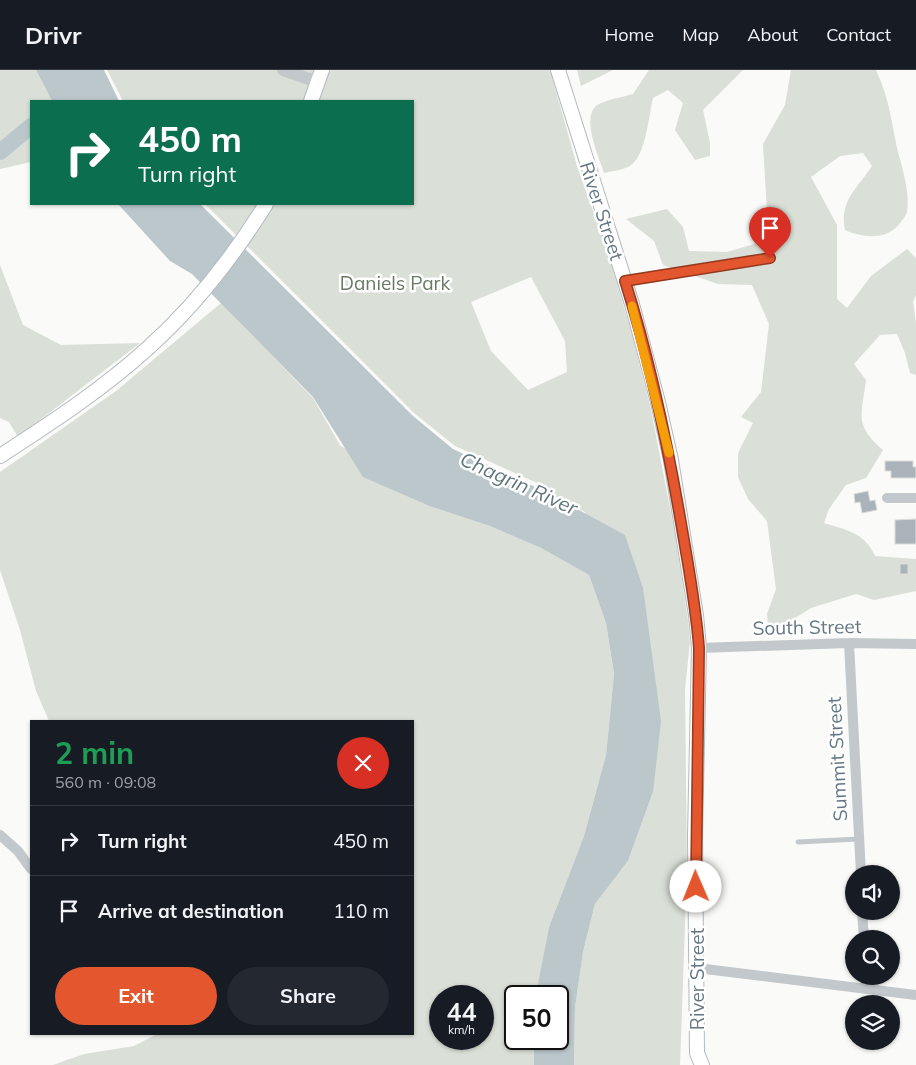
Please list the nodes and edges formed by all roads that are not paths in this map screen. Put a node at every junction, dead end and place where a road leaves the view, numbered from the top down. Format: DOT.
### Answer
graph roads {
  1 [pos="283,70"];
  2 [pos="558,70"];
  3 [pos="320,76"];
  4 [pos="311,100"];
  5 [pos="265,205"];
  6 [pos="770,258"];
  7 [pos="625,281"];
  8 [pos="0,456"];
  9 [pos="888,498"];
  10 [pos="916,498"];
  11 [pos="849,643"];
  12 [pos="916,644"];
  13 [pos="699,648"];
  14 [pos="0,835"];
  15 [pos="859,839"];
  16 [pos="798,842"];
  17 [pos="860,865"];
  18 [pos="30,868"];
  19 [pos="697,968"];
  20 [pos="866,985"];
  21 [pos="866,990"];
  22 [pos="916,995"];
  23 [pos="702,1065"];
  1 -- 3 [label="street"];
  2 -- 7 [label="main road, River Street"];
  3 -- 4 [label="main road"];
  5 -- 8 [label="main road"];
  6 -- 7 [label="lane"];
  7 -- 13 [label="main road, River Street"];
  9 -- 10 [label="street"];
  11 -- 12 [label="street, South Street"];
  11 -- 13 [label="street, South Street"];
  11 -- 15 [label="street, Summit Street"];
  13 -- 19 [label="main road, River Street"];
  14 -- 18 [label="street"];
  15 -- 16 [label="lane"];
  15 -- 17 [label="street, Summit Street"];
  19 -- 21 [label="street"];
  19 -- 23 [label="main road, River Street"];
  20 -- 21 [label="street"];
  21 -- 22 [label="street"];
}
